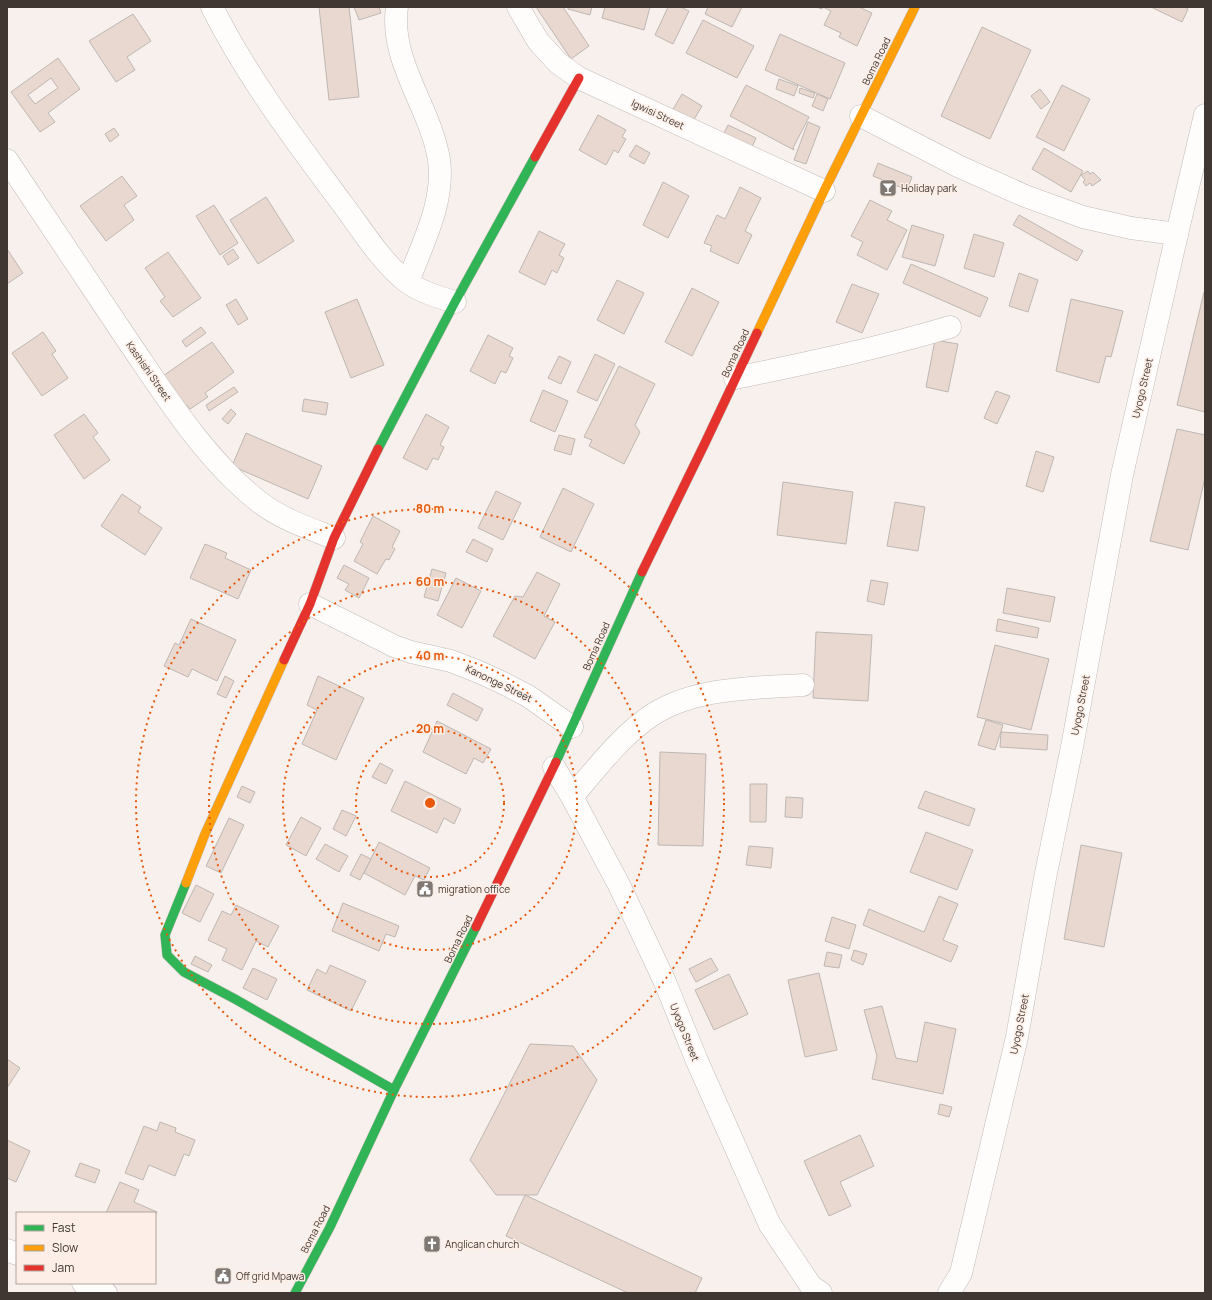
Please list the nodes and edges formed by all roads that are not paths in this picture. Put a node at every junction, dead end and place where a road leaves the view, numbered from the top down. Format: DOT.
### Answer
graph roads {
  1 [pos="212,7"];
  2 [pos="397,7"];
  3 [pos="518,7"];
  4 [pos="915,7"];
  5 [pos="579,78"];
  6 [pos="1205,115"];
  7 [pos="861,116"];
  8 [pos="7,160"];
  9 [pos="824,191"];
  10 [pos="1177,234"];
  11 [pos="408,282"];
  12 [pos="454,302"];
  13 [pos="950,327"];
  14 [pos="735,378"];
  15 [pos="334,538"];
  16 [pos="310,604"];
  17 [pos="803,685"];
  18 [pos="572,727"];
  19 [pos="554,767"];
  20 [pos="572,797"];
  21 [pos="394,1090"];
  22 [pos="85,1284"];
  23 [pos="106,1293"];
  24 [pos="295,1293"];
  25 [pos="821,1293"];
  26 [pos="949,1293"];
  1 -- 11 [label="street"];
  2 -- 11 [label="street"];
  3 -- 5 [label="street, Igwisi Street"];
  4 -- 7 [label="main road, Boma Road"];
  5 -- 9 [label="street, Igwisi Street"];
  5 -- 12 [label="main road"];
  6 -- 10 [label="street, Uyogo Street"];
  7 -- 9 [label="main road, Boma Road"];
  7 -- 10 [label="street"];
  8 -- 15 [label="street, Kashishi Street"];
  9 -- 14 [label="main road, Boma Road"];
  10 -- 26 [label="street, Uyogo Street"];
  11 -- 12 [label="street"];
  12 -- 15 [label="main road"];
  13 -- 14 [label="street"];
  14 -- 18 [label="main road, Boma Road"];
  15 -- 16 [label="main road"];
  16 -- 18 [label="street, Kanonge Street"];
  16 -- 21 [label="main road"];
  17 -- 20 [label="street"];
  18 -- 19 [label="main road, Boma Road"];
  19 -- 20 [label="street, Uyogo Street"];
  19 -- 21 [label="main road, Boma Road"];
  20 -- 25 [label="street, Uyogo Street"];
  21 -- 24 [label="main road, Boma Road"];
  22 -- 23 [label="street"];
}
